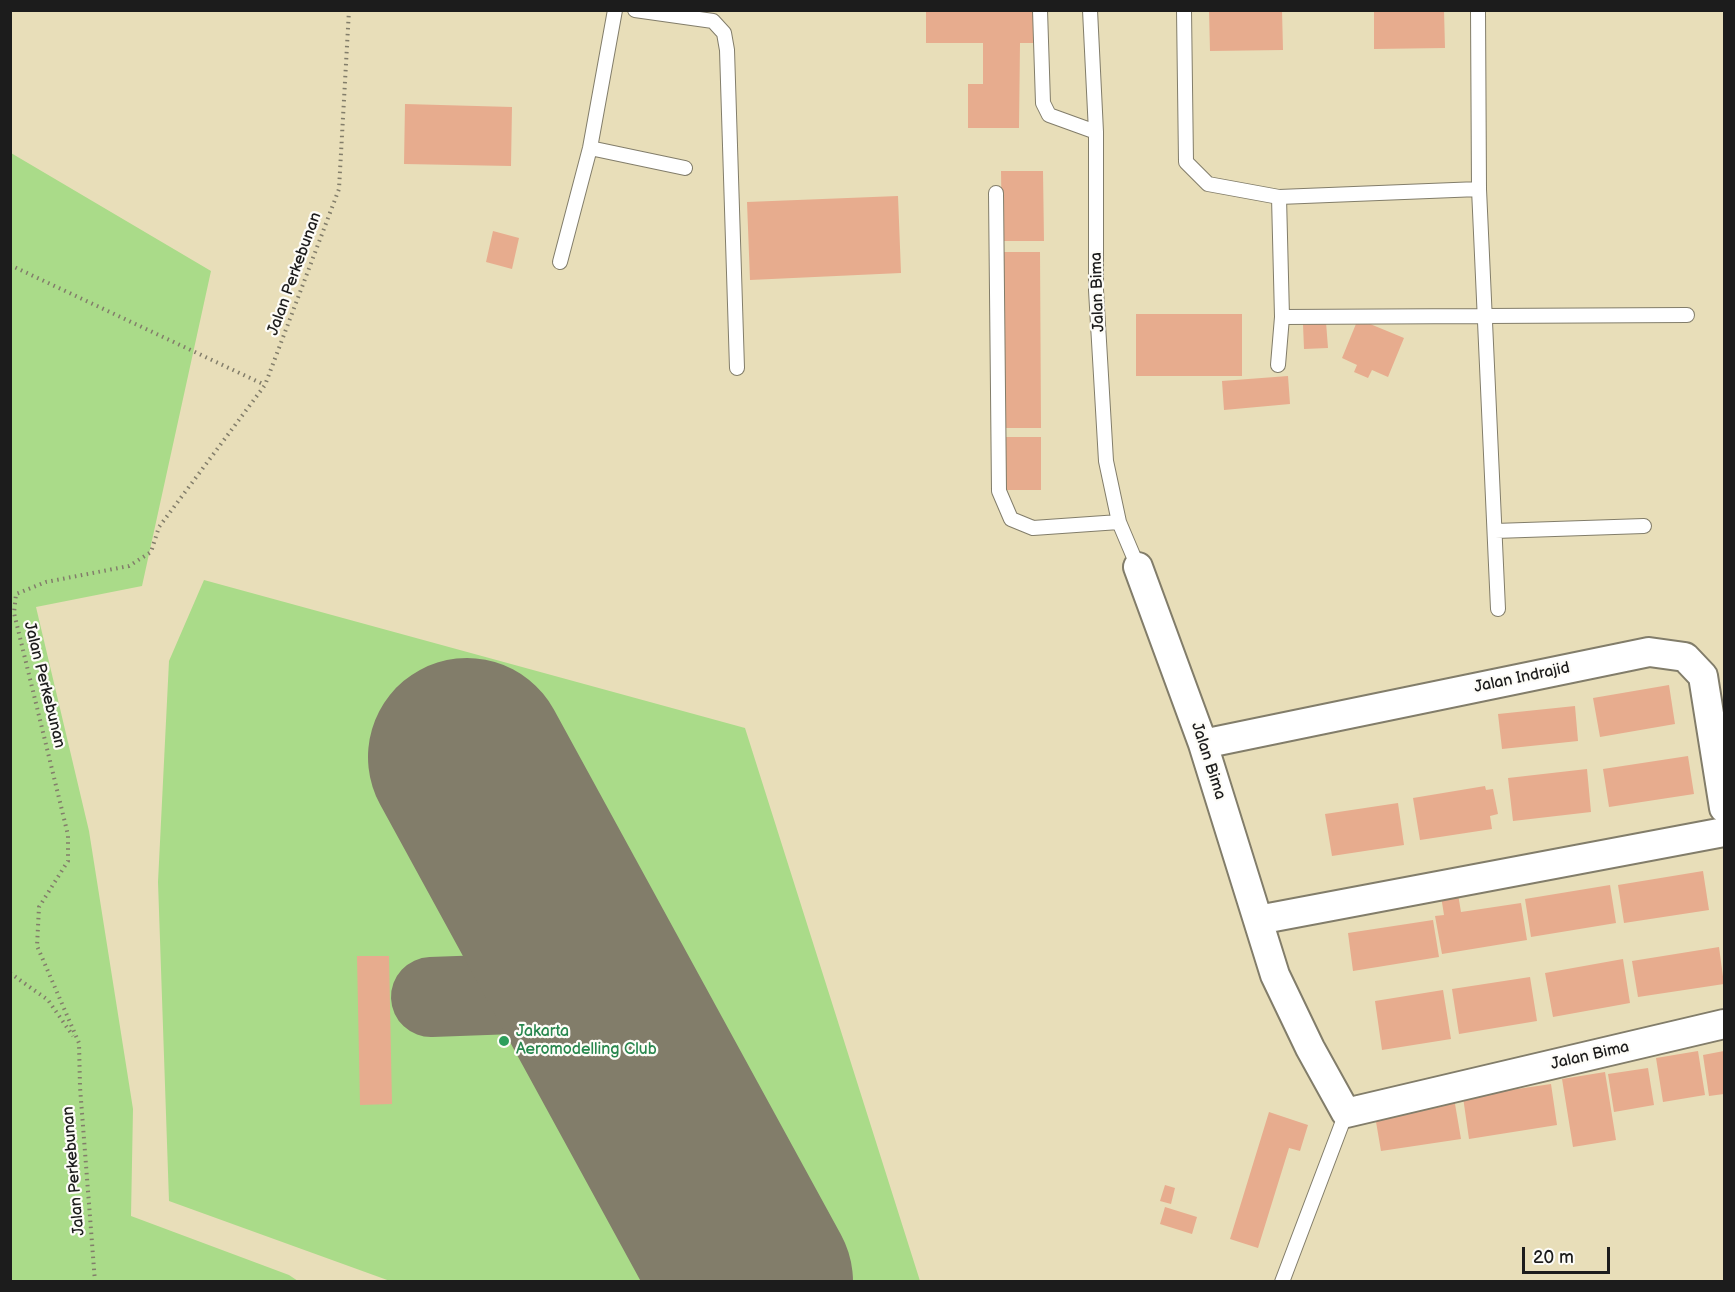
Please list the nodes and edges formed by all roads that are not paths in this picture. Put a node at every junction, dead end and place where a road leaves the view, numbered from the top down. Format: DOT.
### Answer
graph roads {
  1 [pos="615,10"];
  2 [pos="635,10"];
  3 [pos="1040,10"];
  4 [pos="1090,10"];
  5 [pos="1184,10"];
  6 [pos="1478,10"];
  7 [pos="1096,132"];
  8 [pos="590,148"];
  9 [pos="685,168"];
  10 [pos="1479,189"];
  11 [pos="996,193"];
  12 [pos="1279,196"];
  13 [pos="560,262"];
  14 [pos="1486,314"];
  15 [pos="1687,315"];
  16 [pos="1282,317"];
  17 [pos="1278,365"];
  18 [pos="737,368"];
  19 [pos="1119,522"];
  20 [pos="1644,526"];
  21 [pos="1495,531"];
  22 [pos="1138,567"];
  23 [pos="1498,609"];
  24 [pos="1203,744"];
  25 [pos="1725,807"];
  26 [pos="1725,832"];
  27 [pos="1258,920"];
  28 [pos="1725,1024"];
  29 [pos="1346,1113"];
  30 [pos="1282,1281"];
  1 -- 8 [label="lane"];
  2 -- 18 [label="lane"];
  3 -- 7 [label="lane"];
  4 -- 7 [label="lane, Jalan Bima"];
  5 -- 12 [label="lane"];
  6 -- 10 [label="lane"];
  7 -- 19 [label="lane, Jalan Bima"];
  8 -- 9 [label="lane"];
  8 -- 13 [label="lane"];
  10 -- 12 [label="lane"];
  10 -- 14 [label="lane"];
  11 -- 19 [label="lane"];
  12 -- 16 [label="lane"];
  14 -- 15 [label="lane"];
  14 -- 16 [label="lane"];
  14 -- 21 [label="lane"];
  16 -- 17 [label="lane"];
  19 -- 22 [label="lane, Jalan Bima"];
  20 -- 21 [label="lane"];
  21 -- 23 [label="lane"];
  22 -- 24 [label="street, Jalan Bima"];
  24 -- 25 [label="street, Jalan Indrajid"];
  24 -- 27 [label="street, Jalan Bima"];
  26 -- 27 [label="street"];
  27 -- 29 [label="street, Jalan Bima"];
  28 -- 29 [label="street, Jalan Bima"];
  29 -- 30 [label="lane"];
}
